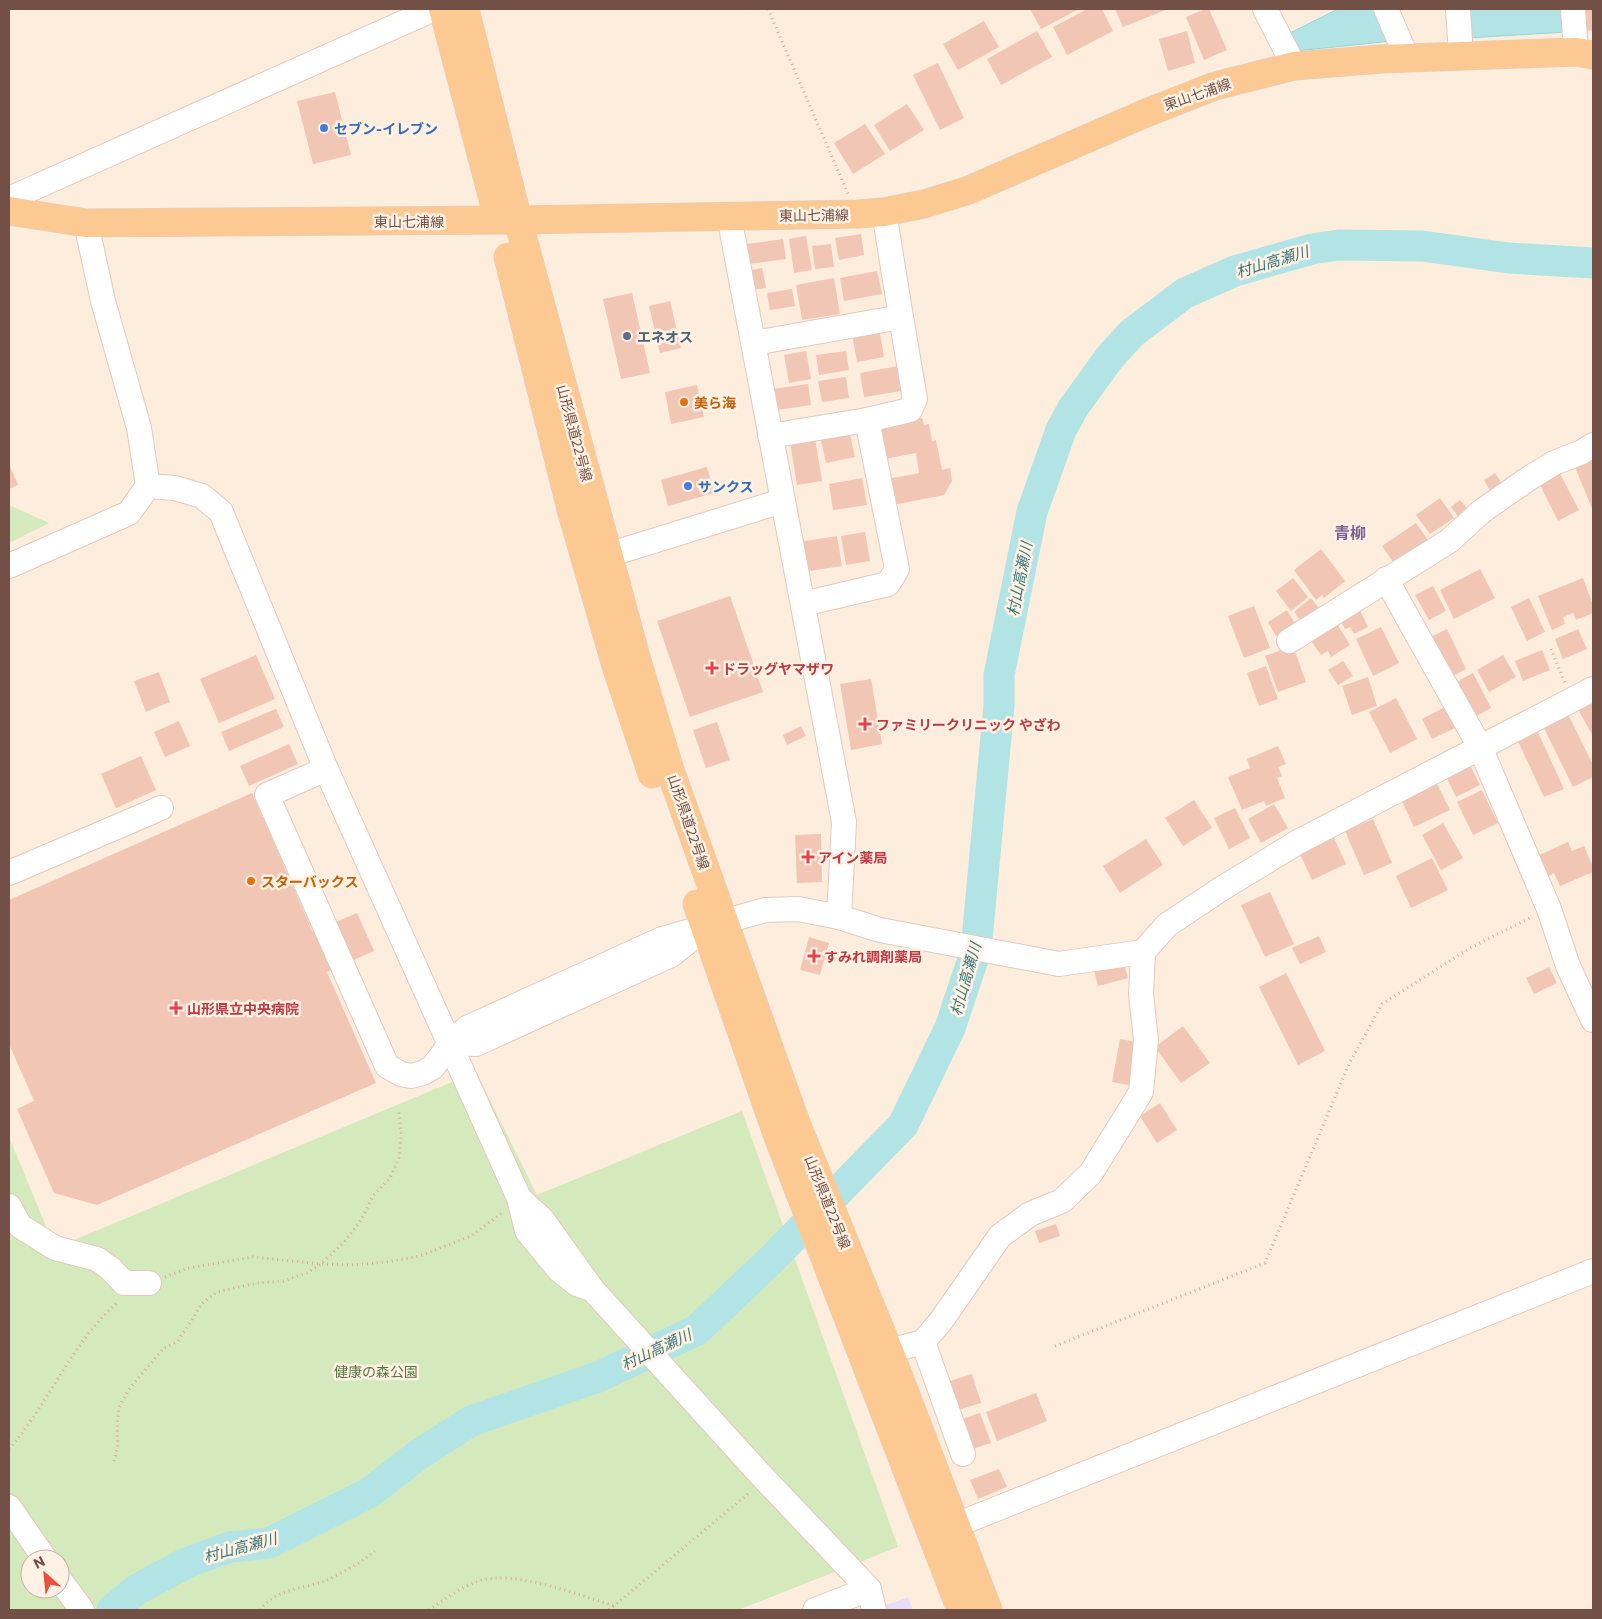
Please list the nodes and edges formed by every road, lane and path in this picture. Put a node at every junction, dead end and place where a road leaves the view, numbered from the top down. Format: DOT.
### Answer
graph roads {
  1 [pos="434,9"];
  2 [pos="443,9"];
  3 [pos="465,9"];
  4 [pos="768,9"];
  5 [pos="1265,9"];
  6 [pos="1386,9"];
  7 [pos="1458,9"];
  8 [pos="1573,9"];
  9 [pos="1585,54"];
  10 [pos="1462,56"];
  11 [pos="1407,58"];
  12 [pos="1294,66"];
  13 [pos="9,199"];
  14 [pos="9,211"];
  15 [pos="884,212"];
  16 [pos="857,214"];
  17 [pos="729,216"];
  18 [pos="508,220"];
  19 [pos="86,223"];
  20 [pos="901,317"];
  21 [pos="754,343"];
  22 [pos="866,420"];
  23 [pos="770,436"];
  24 [pos="1593,445"];
  25 [pos="148,486"];
  26 [pos="782,501"];
  27 [pos="608,555"];
  28 [pos="9,566"];
  29 [pos="1386,579"];
  30 [pos="803,604"];
  31 [pos="1289,641"];
  32 [pos="1551,648"];
  33 [pos="1593,689"];
  34 [pos="1572,700"];
  35 [pos="1480,747"];
  36 [pos="326,769"];
  37 [pos="161,808"];
  38 [pos="9,873"];
  39 [pos="1549,908"];
  40 [pos="839,917"];
  41 [pos="714,924"];
  42 [pos="1143,952"];
  43 [pos="1593,1020"];
  44 [pos="450,1043"];
  45 [pos="400,1112"];
  46 [pos="787,1129"];
  47 [pos="519,1198"];
  48 [pos="9,1206"];
  49 [pos="321,1264"];
  50 [pos="1593,1271"];
  51 [pos="149,1282"];
  52 [pos="923,1342"];
  53 [pos="1055,1346"];
  54 [pos="889,1351"];
  55 [pos="9,1449"];
  56 [pos="964,1454"];
  57 [pos="114,1461"];
  58 [pos="754,1483"];
  59 [pos="9,1507"];
  60 [pos="956,1525"];
  61 [pos="38,1549"];
  62 [pos="375,1551"];
  63 [pos="70,1594"];
  64 [pos="871,1600"];
  65 [pos="615,1606"];
  66 [pos="82,1610"];
  67 [pos="260,1610"];
  68 [pos="429,1610"];
  69 [pos="609,1610"];
  70 [pos="815,1610"];
  71 [pos="961,1610"];
  72 [pos="988,1610"];
  1 -- 13 [label="street"];
  2 -- 18 [label="main road, 山形県道22号線"];
  3 -- 18 [label="main road, 山形県道22号線"];
  4 -- 16 [label="path"];
  5 -- 12 [label="street"];
  6 -- 11 [label="street"];
  7 -- 10 [label="street"];
  8 -- 9 [label="street"];
  9 -- 10 [label="main road, 東山七浦線"];
  10 -- 11 [label="main road, 東山七浦線"];
  11 -- 12 [label="main road, 東山七浦線"];
  12 -- 15 [label="main road, 東山七浦線"];
  14 -- 19 [label="main road, 東山七浦線"];
  15 -- 16 [label="main road, 東山七浦線"];
  15 -- 20 [label="street"];
  16 -- 17 [label="main road, 東山七浦線"];
  17 -- 18 [label="main road, 東山七浦線"];
  17 -- 21 [label="street"];
  18 -- 19 [label="main road, 東山七浦線"];
  18 -- 27 [label="main road, 山形県道22号線"];
  18 -- 41 [label="main road, 山形県道22号線"];
  19 -- 25 [label="street"];
  20 -- 21 [label="street"];
  20 -- 22 [label="street"];
  21 -- 23 [label="street"];
  22 -- 23 [label="street"];
  22 -- 30 [label="street"];
  23 -- 26 [label="street"];
  24 -- 29 [label="street"];
  25 -- 28 [label="street"];
  25 -- 36 [label="street"];
  26 -- 27 [label="street"];
  26 -- 30 [label="street"];
  27 -- 41 [label="main road, 山形県道22号線"];
  29 -- 31 [label="street"];
  29 -- 35 [label="street"];
  30 -- 40 [label="street"];
  32 -- 34 [label="path"];
  33 -- 34 [label="street"];
  34 -- 35 [label="street"];
  35 -- 39 [label="street"];
  35 -- 42 [label="street"];
  36 -- 44 [label="street"];
  36 -- 44 [label="street"];
  37 -- 38 [label="street"];
  39 -- 43 [label="street"];
  39 -- 53 [label="path"];
  40 -- 41 [label="street"];
  40 -- 42 [label="street"];
  41 -- 44 [label="street"];
  41 -- 46 [label="main road, 山形県道22号線"];
  42 -- 52 [label="street"];
  44 -- 47 [label="street"];
  45 -- 49 [label="path"];
  46 -- 54 [label="main road, 山形県道22号線"];
  46 -- 71 [label="main road, 山形県道22号線"];
  47 -- 49 [label="path"];
  47 -- 58 [label="street"];
  48 -- 51 [label="street"];
  49 -- 51 [label="path"];
  49 -- 57 [label="path"];
  50 -- 60 [label="street"];
  51 -- 55 [label="path"];
  52 -- 54 [label="street"];
  52 -- 56 [label="street"];
  54 -- 60 [label="main road, 山形県道22号線"];
  58 -- 64 [label="street"];
  58 -- 65 [label="path"];
  59 -- 61 [label="street"];
  60 -- 72 [label="main road, 山形県道22号線"];
  62 -- 67 [label="path"];
  63 -- 66 [label="street"];
  64 -- 70 [label="street"];
  65 -- 68 [label="path"];
  65 -- 69 [label="path"];
}
